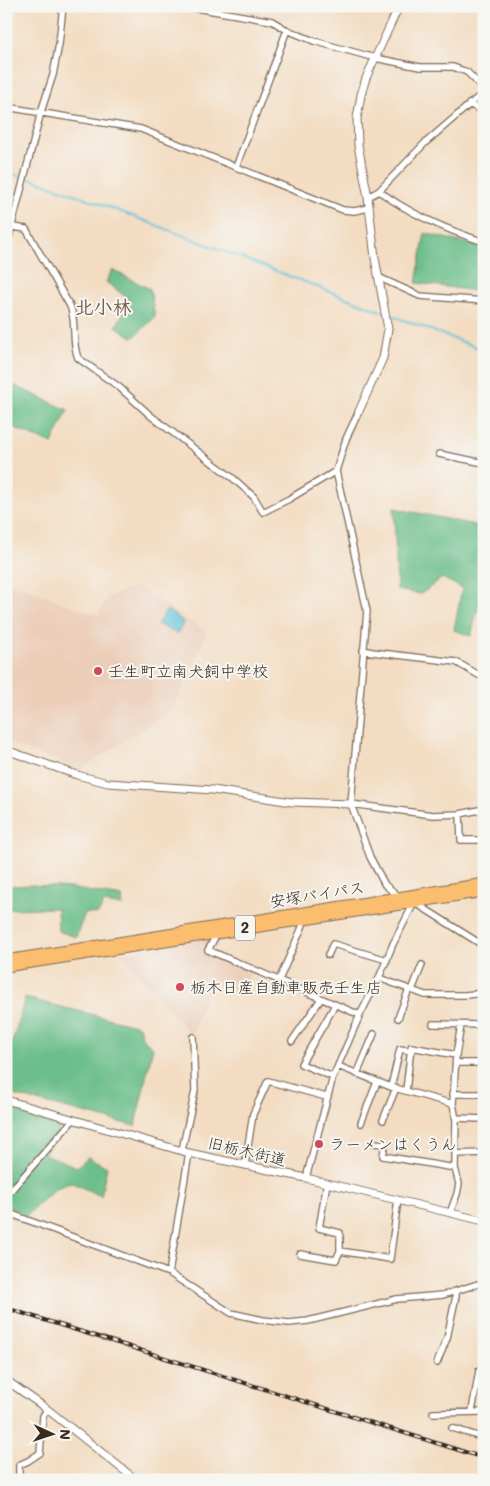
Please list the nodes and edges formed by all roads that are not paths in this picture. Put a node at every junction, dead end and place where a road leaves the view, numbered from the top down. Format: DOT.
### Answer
graph roads {
  1 [pos="63,6"];
  2 [pos="196,6"];
  3 [pos="399,6"];
  4 [pos="287,30"];
  5 [pos="375,58"];
  6 [pos="484,91"];
  7 [pos="470,104"];
  8 [pos="6,107"];
  9 [pos="41,112"];
  10 [pos="484,112"];
  11 [pos="236,167"];
  12 [pos="379,191"];
  13 [pos="368,197"];
  14 [pos="369,208"];
  15 [pos="13,228"];
  16 [pos="6,231"];
  17 [pos="484,242"];
  18 [pos="6,248"];
  19 [pos="378,278"];
  20 [pos="484,301"];
  21 [pos="359,411"];
  22 [pos="439,454"];
  23 [pos="484,463"];
  24 [pos="336,472"];
  25 [pos="364,650"];
  26 [pos="484,678"];
  27 [pos="6,750"];
  28 [pos="352,804"];
  29 [pos="484,810"];
  30 [pos="460,814"];
  31 [pos="484,840"];
  32 [pos="484,883"];
  33 [pos="484,892"];
  34 [pos="398,896"];
  35 [pos="414,903"];
  36 [pos="303,925"];
  37 [pos="218,932"];
  38 [pos="484,946"];
  39 [pos="328,955"];
  40 [pos="6,960"];
  41 [pos="387,960"];
  42 [pos="422,965"];
  43 [pos="6,967"];
  44 [pos="379,978"];
  45 [pos="279,980"];
  46 [pos="411,989"];
  47 [pos="484,993"];
  48 [pos="321,999"];
  49 [pos="335,1005"];
  50 [pos="360,1015"];
  51 [pos="398,1018"];
  52 [pos="433,1024"];
  53 [pos="460,1025"];
  54 [pos="484,1025"];
  55 [pos="374,1034"];
  56 [pos="193,1037"];
  57 [pos="292,1041"];
  58 [pos="412,1051"];
  59 [pos="456,1055"];
  60 [pos="484,1062"];
  61 [pos="457,1063"];
  62 [pos="338,1066"];
  63 [pos="357,1074"];
  64 [pos="333,1077"];
  65 [pos="377,1082"];
  66 [pos="393,1088"];
  67 [pos="406,1091"];
  68 [pos="454,1094"];
  69 [pos="484,1094"];
  70 [pos="326,1097"];
  71 [pos="6,1100"];
  72 [pos="453,1104"];
  73 [pos="456,1118"];
  74 [pos="484,1119"];
  75 [pos="73,1120"];
  76 [pos="383,1120"];
  77 [pos="361,1123"];
  78 [pos="374,1143"];
  79 [pos="185,1151"];
  80 [pos="455,1154"];
  81 [pos="484,1154"];
  82 [pos="245,1165"];
  83 [pos="455,1168"];
  84 [pos="306,1178"];
  85 [pos="326,1183"];
  86 [pos="6,1196"];
  87 [pos="398,1200"];
  88 [pos="6,1212"];
  89 [pos="450,1213"];
  90 [pos="484,1221"];
  91 [pos="340,1251"];
  92 [pos="300,1254"];
  93 [pos="169,1273"];
  94 [pos="484,1282"];
  95 [pos="455,1292"];
  96 [pos="436,1363"];
  97 [pos="479,1371"];
  98 [pos="6,1380"];
  99 [pos="47,1410"];
  100 [pos="472,1411"];
  101 [pos="484,1412"];
  102 [pos="433,1414"];
  103 [pos="452,1428"];
  104 [pos="484,1438"];
  105 [pos="19,1480"];
  106 [pos="136,1480"];
  1 -- 9 [label="street"];
  2 -- 4 [label="street"];
  3 -- 5 [label="street"];
  4 -- 5 [label="street"];
  4 -- 11 [label="street"];
  5 -- 6 [label="street"];
  5 -- 13 [label="street"];
  6 -- 7 [label="street"];
  7 -- 10 [label="street"];
  7 -- 12 [label="street"];
  8 -- 9 [label="street"];
  9 -- 11 [label="street"];
  9 -- 15 [label="street"];
  11 -- 14 [label="street"];
  12 -- 13 [label="street"];
  12 -- 17 [label="street"];
  13 -- 14 [label="street"];
  14 -- 19 [label="street"];
  15 -- 16 [label="street"];
  15 -- 18 [label="street"];
  15 -- 24 [label="street"];
  19 -- 20 [label="street"];
  19 -- 21 [label="street"];
  21 -- 24 [label="street"];
  22 -- 23 [label="street"];
  24 -- 25 [label="street"];
  25 -- 26 [label="street"];
  25 -- 28 [label="street"];
  27 -- 28 [label="street"];
  28 -- 30 [label="street"];
  28 -- 34 [label="street"];
  29 -- 30 [label="street"];
  30 -- 31 [label="street"];
  32 -- 34 [label="main road, 安塚バイパス / 2"];
  33 -- 35 [label="main road, 安塚バイパス / 2"];
  34 -- 35 [label="street"];
  34 -- 40 [label="main road, 安塚バイパス / 2"];
  35 -- 37 [label="main road, 安塚バイパス / 2"];
  35 -- 38 [label="street"];
  35 -- 41 [label="street"];
  36 -- 45 [label="street"];
  37 -- 43 [label="main road, 安塚バイパス / 2"];
  37 -- 45 [label="street"];
  39 -- 41 [label="street"];
  41 -- 44 [label="street"];
  42 -- 46 [label="street"];
  44 -- 46 [label="street"];
  44 -- 50 [label="street"];
  45 -- 48 [label="street"];
  46 -- 47 [label="street"];
  46 -- 51 [label="street"];
  48 -- 49 [label="street"];
  48 -- 57 [label="street"];
  49 -- 50 [label="street"];
  49 -- 64 [label="street"];
  50 -- 62 [label="street"];
  52 -- 53 [label="street"];
  53 -- 54 [label="street"];
  53 -- 59 [label="street"];
  55 -- 63 [label="street"];
  56 -- 79 [label="street"];
  58 -- 59 [label="street"];
  58 -- 66 [label="street"];
  58 -- 67 [label="street"];
  59 -- 61 [label="street"];
  60 -- 61 [label="street"];
  61 -- 68 [label="street"];
  62 -- 63 [label="street"];
  62 -- 64 [label="street"];
  63 -- 65 [label="street"];
  64 -- 70 [label="street"];
  65 -- 66 [label="street"];
  65 -- 77 [label="street"];
  66 -- 67 [label="street"];
  66 -- 76 [label="street"];
  67 -- 72 [label="street"];
  68 -- 69 [label="street"];
  68 -- 72 [label="street"];
  70 -- 82 [label="street"];
  70 -- 84 [label="street"];
  71 -- 75 [label="street, 旧栃木街道"];
  72 -- 73 [label="street"];
  73 -- 74 [label="street"];
  73 -- 80 [label="street"];
  75 -- 79 [label="street, 旧栃木街道"];
  75 -- 86 [label="street"];
  78 -- 83 [label="street"];
  79 -- 82 [label="street, 旧栃木街道"];
  79 -- 93 [label="street"];
  80 -- 81 [label="street"];
  80 -- 83 [label="street"];
  82 -- 84 [label="street, 旧栃木街道"];
  83 -- 89 [label="street"];
  84 -- 85 [label="street, 旧栃木街道"];
  85 -- 87 [label="street, 旧栃木街道"];
  85 -- 91 [label="street"];
  87 -- 89 [label="street, 旧栃木街道"];
  87 -- 91 [label="street"];
  88 -- 93 [label="street"];
  89 -- 90 [label="street, 旧栃木街道"];
  91 -- 92 [label="street"];
  93 -- 95 [label="street"];
  94 -- 95 [label="street"];
  95 -- 96 [label="street"];
  97 -- 100 [label="street"];
  98 -- 99 [label="street"];
  99 -- 105 [label="street"];
  99 -- 106 [label="street"];
  100 -- 101 [label="street"];
  100 -- 102 [label="street"];
  103 -- 104 [label="street"];
}
